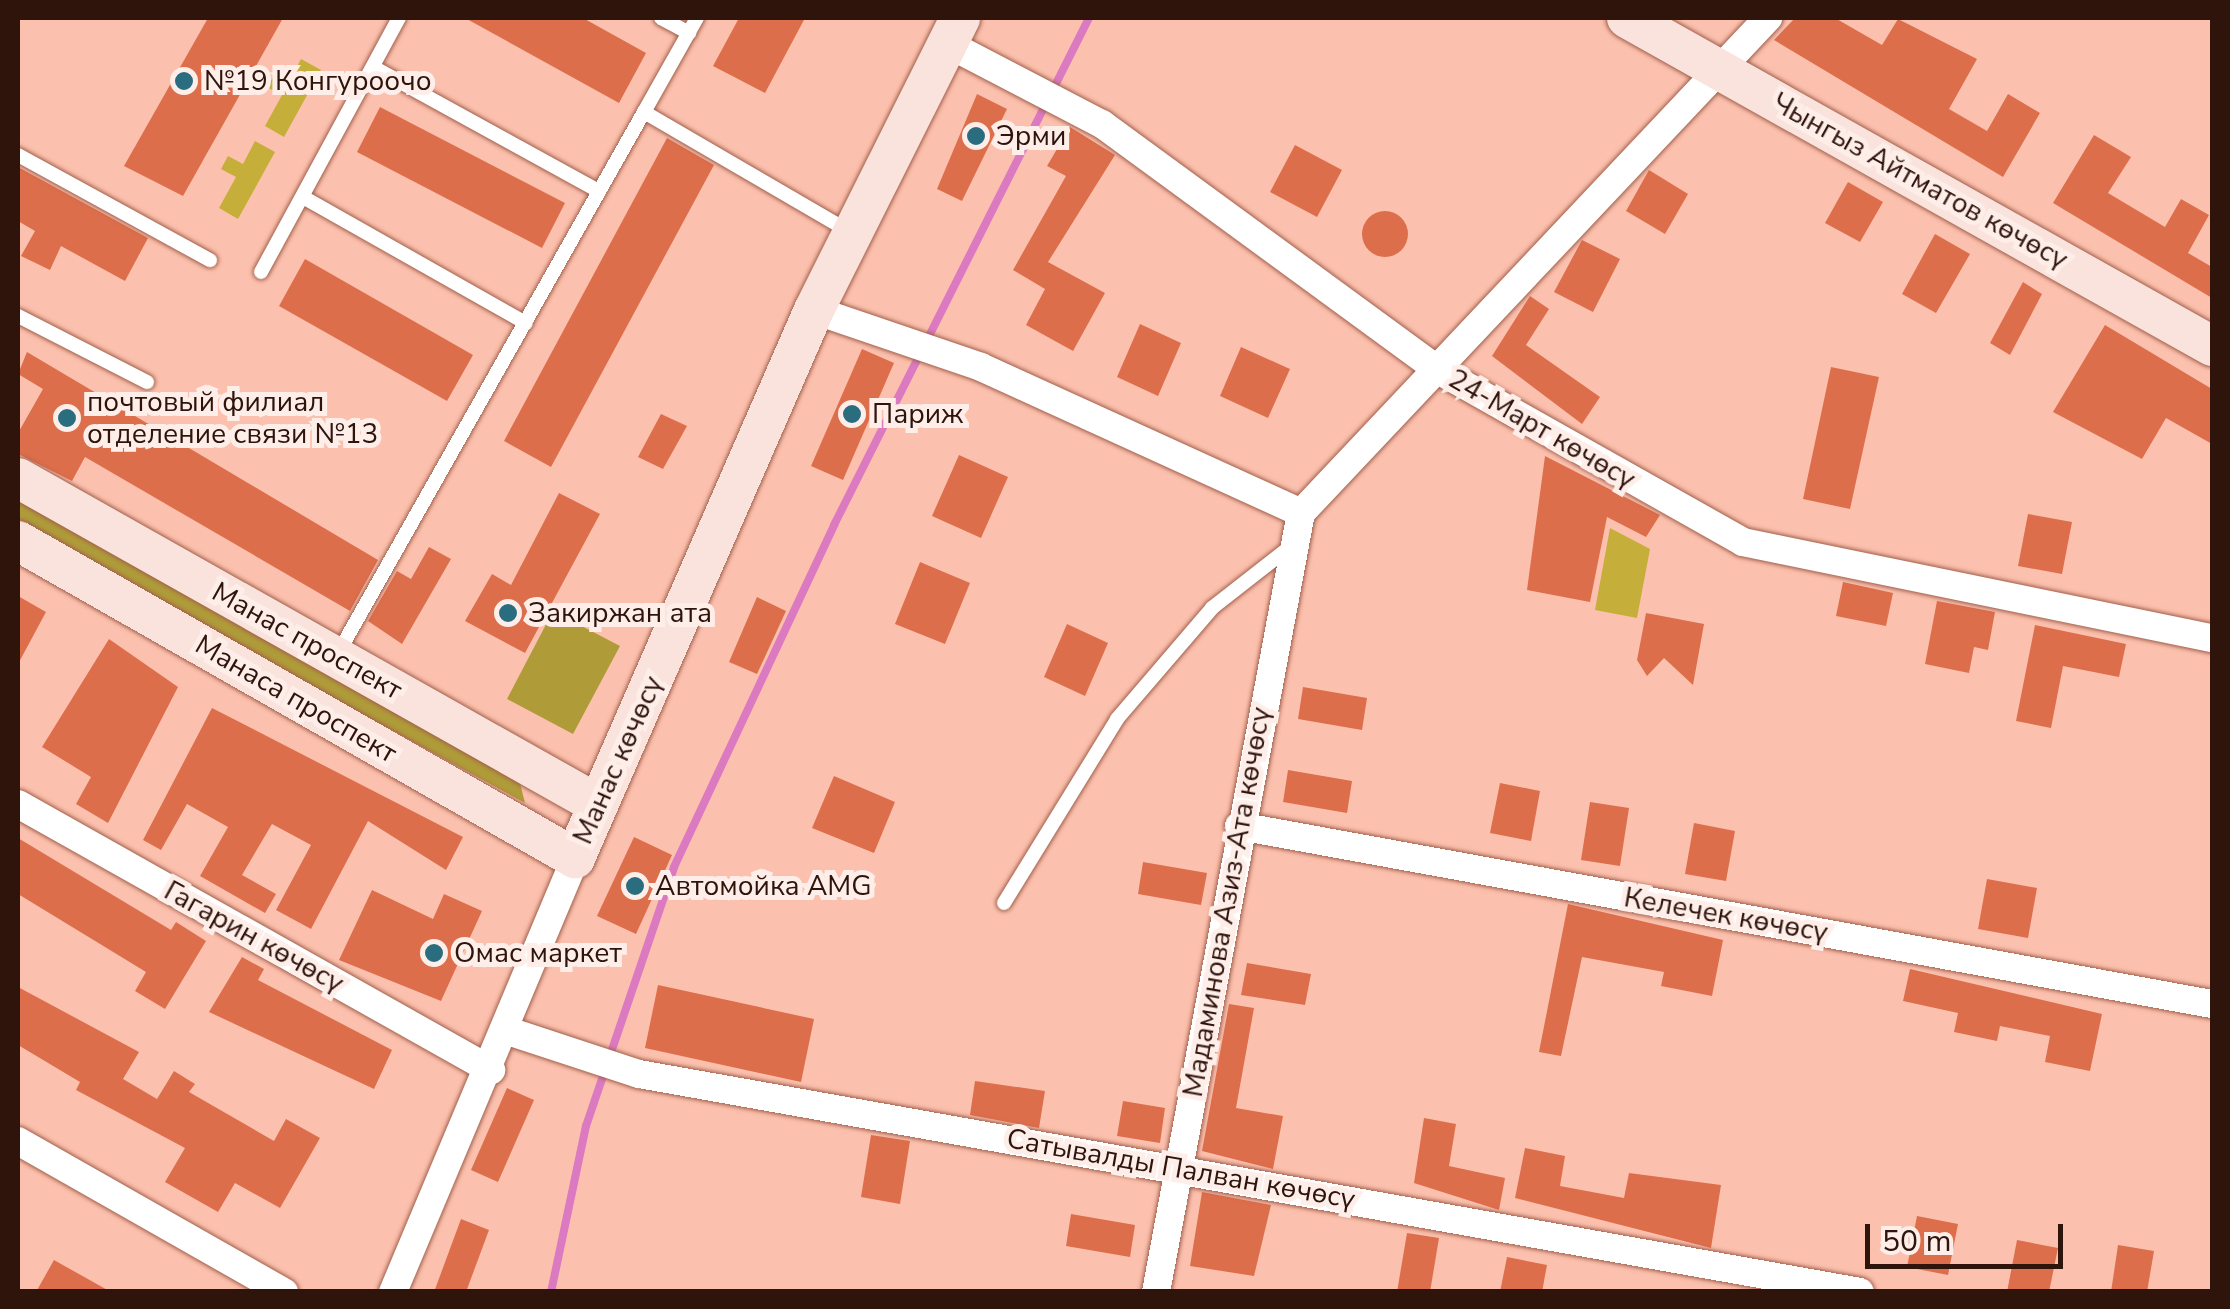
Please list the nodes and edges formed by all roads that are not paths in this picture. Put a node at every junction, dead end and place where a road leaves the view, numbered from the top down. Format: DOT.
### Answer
graph roads {
  1 [pos="399,18"];
  2 [pos="661,18"];
  3 [pos="698,18"];
  4 [pos="1626,18"];
  5 [pos="1768,18"];
  6 [pos="954,31"];
  7 [pos="689,33"];
  8 [pos="373,68"];
  9 [pos="1725,72"];
  10 [pos="644,112"];
  11 [pos="18,154"];
  12 [pos="599,191"];
  13 [pos="303,197"];
  14 [pos="851,233"];
  15 [pos="210,260"];
  16 [pos="261,272"];
  17 [pos="814,310"];
  18 [pos="18,316"];
  19 [pos="526,323"];
  20 [pos="2212,346"];
  21 [pos="1438,370"];
  22 [pos="147,382"];
  23 [pos="18,478"];
  24 [pos="1301,513"];
  25 [pos="18,541"];
  26 [pos="1296,542"];
  27 [pos="2212,638"];
  28 [pos="335,658"];
  29 [pos="18,804"];
  30 [pos="596,804"];
  31 [pos="1239,826"];
  32 [pos="575,858"];
  33 [pos="1004,902"];
  34 [pos="2212,1004"];
  35 [pos="508,1031"];
  36 [pos="492,1070"];
  37 [pos="18,1141"];
  38 [pos="1180,1168"];
  39 [pos="284,1292"];
  40 [pos="392,1292"];
  41 [pos="1156,1292"];
  42 [pos="1860,1292"];
  1 -- 8 [label="lane"];
  2 -- 7 [label="lane"];
  3 -- 7 [label="lane"];
  4 -- 9 [label="main road, Чынгыз Айтматов көчөсү"];
  5 -- 9 [label="street"];
  6 -- 14 [label="main road, Манас көчөсү"];
  6 -- 21 [label="street, 24-Март көчөсү"];
  7 -- 10 [label="lane"];
  8 -- 12 [label="lane"];
  8 -- 13 [label="lane"];
  9 -- 20 [label="main road, Чынгыз Айтматов көчөсү"];
  9 -- 21 [label="street"];
  10 -- 12 [label="lane"];
  10 -- 14 [label="lane"];
  11 -- 15 [label="lane"];
  12 -- 19 [label="lane"];
  13 -- 16 [label="lane"];
  13 -- 19 [label="lane"];
  14 -- 17 [label="main road, Манас көчөсү"];
  17 -- 24 [label="street"];
  17 -- 30 [label="main road, Манас көчөсү"];
  18 -- 22 [label="lane"];
  19 -- 28 [label="lane"];
  21 -- 24 [label="street"];
  21 -- 27 [label="street, 24-Март көчөсү"];
  23 -- 28 [label="main road, Манас проспект"];
  24 -- 26 [label="street, Мадаминова Азиз-Ата көчөсү"];
  25 -- 32 [label="main road, Манаса проспект"];
  26 -- 31 [label="street, Мадаминова Азиз-Ата көчөсү"];
  26 -- 33 [label="lane"];
  28 -- 30 [label="main road, Манас проспект"];
  29 -- 36 [label="street, Гагарин көчөсү"];
  30 -- 32 [label="main road, Манас көчөсү"];
  31 -- 34 [label="street, Келечек көчөсү"];
  31 -- 38 [label="street, Мадаминова Азиз-Ата көчөсү"];
  32 -- 35 [label="street, Манас көчөсү"];
  35 -- 36 [label="street, Манас көчөсү"];
  35 -- 38 [label="street, Сатывалды Палван көчөсү"];
  36 -- 40 [label="street, Манас көчөсү"];
  37 -- 39 [label="street"];
  38 -- 41 [label="street, Мадаминова Азиз-Ата көчөсү"];
  38 -- 42 [label="street, Сатывалды Палван көчөсү"];
}
